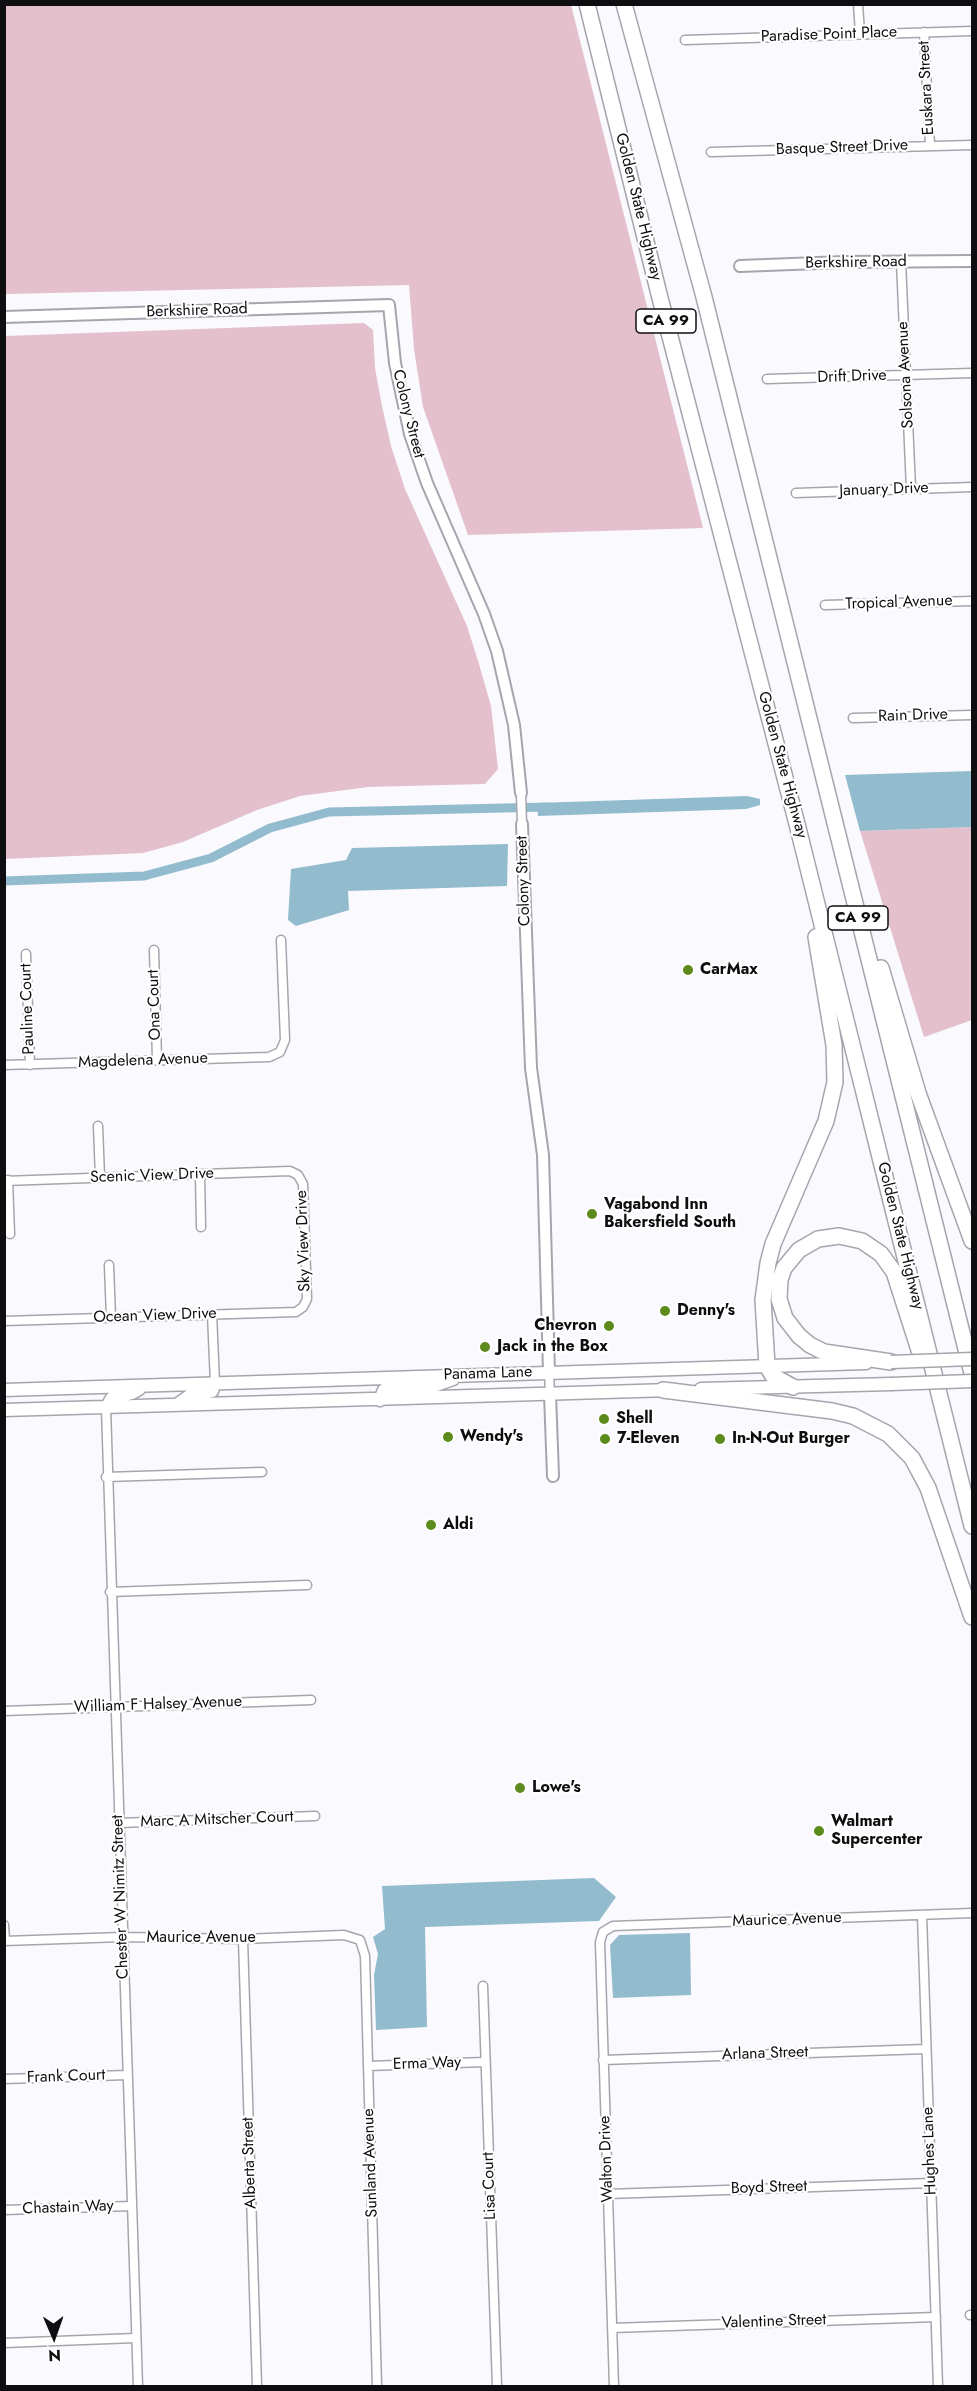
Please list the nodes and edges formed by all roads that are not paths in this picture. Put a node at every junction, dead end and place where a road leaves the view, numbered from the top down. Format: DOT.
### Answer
graph roads {
  1 [pos="587,4"];
  2 [pos="624,4"];
  3 [pos="858,4"];
  4 [pos="972,31"];
  5 [pos="924,32"];
  6 [pos="860,33"];
  7 [pos="685,40"];
  8 [pos="930,145"];
  9 [pos="972,145"];
  10 [pos="711,152"];
  11 [pos="972,261"];
  12 [pos="901,262"];
  13 [pos="740,266"];
  14 [pos="389,305"];
  15 [pos="4,318"];
  16 [pos="972,373"];
  17 [pos="906,376"];
  18 [pos="767,379"];
  19 [pos="972,487"];
  20 [pos="911,489"];
  21 [pos="796,493"];
  22 [pos="972,601"];
  23 [pos="825,605"];
  24 [pos="972,715"];
  25 [pos="853,718"];
  26 [pos="521,793"];
  27 [pos="833,818"];
  28 [pos="797,824"];
  29 [pos="522,825"];
  30 [pos="281,939"];
  31 [pos="154,950"];
  32 [pos="26,954"];
  33 [pos="157,1060"];
  34 [pos="4,1065"];
  35 [pos="30,1065"];
  36 [pos="98,1126"];
  37 [pos="200,1174"];
  38 [pos="298,1175"];
  39 [pos="100,1178"];
  40 [pos="6,1181"];
  41 [pos="201,1227"];
  42 [pos="10,1234"];
  43 [pos="972,1241"];
  44 [pos="944,1259"];
  45 [pos="109,1265"];
  46 [pos="303,1307"];
  47 [pos="212,1314"];
  48 [pos="111,1318"];
  49 [pos="4,1321"];
  50 [pos="972,1349"];
  51 [pos="972,1359"];
  52 [pos="891,1362"];
  53 [pos="767,1366"];
  54 [pos="549,1372"];
  55 [pos="972,1373"];
  56 [pos="462,1375"];
  57 [pos="972,1381"];
  58 [pos="215,1383"];
  59 [pos="145,1385"];
  60 [pos="793,1387"];
  61 [pos="4,1390"];
  62 [pos="663,1390"];
  63 [pos="550,1394"];
  64 [pos="380,1400"];
  65 [pos="177,1405"];
  66 [pos="105,1408"];
  67 [pos="4,1410"];
  68 [pos="262,1472"];
  69 [pos="554,1476"];
  70 [pos="106,1477"];
  71 [pos="962,1487"];
  72 [pos="972,1526"];
  73 [pos="307,1585"];
  74 [pos="110,1592"];
  75 [pos="972,1617"];
  76 [pos="311,1700"];
  77 [pos="114,1707"];
  78 [pos="4,1711"];
  79 [pos="315,1816"];
  80 [pos="118,1823"];
  81 [pos="972,1913"];
  82 [pos="922,1915"];
  83 [pos="4,1925"];
  84 [pos="603,1932"];
  85 [pos="122,1937"];
  86 [pos="243,1939"];
  87 [pos="360,1940"];
  88 [pos="5,1941"];
  89 [pos="483,1986"];
  90 [pos="926,2049"];
  91 [pos="603,2060"];
  92 [pos="485,2062"];
  93 [pos="368,2066"];
  94 [pos="127,2075"];
  95 [pos="4,2079"];
  96 [pos="931,2183"];
  97 [pos="608,2194"];
  98 [pos="131,2206"];
  99 [pos="4,2211"];
  100 [pos="936,2317"];
  101 [pos="612,2328"];
  102 [pos="136,2338"];
  103 [pos="4,2343"];
  104 [pos="138,2386"];
  105 [pos="258,2386"];
  106 [pos="377,2386"];
  107 [pos="496,2386"];
  108 [pos="614,2386"];
  109 [pos="938,2386"];
  1 -- 28 [label="highway, Golden State Highway / CA 99"];
  2 -- 27 [label="highway, CA 99"];
  3 -- 6 [label="street"];
  4 -- 5 [label="street, Paradise Point Place"];
  5 -- 6 [label="street, Paradise Point Place"];
  5 -- 8 [label="street, Euskara Street"];
  6 -- 7 [label="street, Paradise Point Place"];
  8 -- 9 [label="street, Basque Street Drive"];
  8 -- 10 [label="street, Basque Street Drive"];
  11 -- 12 [label="street, Berkshire Road"];
  12 -- 13 [label="street, Berkshire Road"];
  12 -- 17 [label="street, Solsona Avenue"];
  14 -- 15 [label="street, Berkshire Road"];
  14 -- 26 [label="street, Colony Street"];
  16 -- 17 [label="street, Drift Drive"];
  17 -- 18 [label="street, Drift Drive"];
  17 -- 20 [label="street, Solsona Avenue"];
  19 -- 20 [label="street, January Drive"];
  20 -- 21 [label="street, January Drive"];
  22 -- 23 [label="street, Tropical Avenue"];
  24 -- 25 [label="street, Rain Drive"];
  26 -- 29 [label="street, Colony Street"];
  27 -- 43 [label="highway"];
  27 -- 44 [label="highway, CA 99"];
  28 -- 53 [label="highway"];
  28 -- 71 [label="highway, Golden State Highway / CA 99"];
  29 -- 54 [label="street, Colony Street"];
  30 -- 33 [label="street, Magdelena Avenue"];
  31 -- 33 [label="street, Ona Court"];
  32 -- 35 [label="street, Pauline Court"];
  33 -- 35 [label="street, Magdelena Avenue"];
  34 -- 35 [label="street, Magdelena Avenue"];
  36 -- 39 [label="street"];
  37 -- 38 [label="street, Scenic View Drive"];
  37 -- 39 [label="street, Scenic View Drive"];
  37 -- 41 [label="street"];
  38 -- 46 [label="street, Sky View Drive"];
  39 -- 40 [label="street, Scenic View Drive"];
  40 -- 42 [label="street"];
  44 -- 50 [label="highway"];
  44 -- 55 [label="highway, CA 99"];
  45 -- 48 [label="street"];
  46 -- 47 [label="street, Ocean View Drive"];
  47 -- 48 [label="street, Ocean View Drive"];
  47 -- 58 [label="street"];
  48 -- 49 [label="street, Ocean View Drive"];
  51 -- 52 [label="main road, Panama Lane, bridge"];
  52 -- 53 [label="main road, Panama Lane"];
  52 -- 71 [label="highway"];
  53 -- 54 [label="main road, Panama Lane"];
  53 -- 60 [label="highway"];
  54 -- 56 [label="main road, Panama Lane"];
  54 -- 63 [label="street, Colony Street"];
  56 -- 58 [label="main road, Panama Lane"];
  56 -- 64 [label="main road"];
  57 -- 60 [label="main road, Panama Lane, bridge"];
  58 -- 59 [label="main road, Panama Lane"];
  58 -- 65 [label="main road"];
  59 -- 61 [label="main road, Panama Lane"];
  59 -- 66 [label="main road"];
  60 -- 62 [label="main road, Panama Lane"];
  62 -- 63 [label="main road, Panama Lane"];
  62 -- 75 [label="highway"];
  63 -- 64 [label="main road, Panama Lane"];
  63 -- 69 [label="street, Colony Street"];
  64 -- 65 [label="main road, Panama Lane"];
  65 -- 66 [label="main road, Panama Lane"];
  66 -- 67 [label="main road, Panama Lane"];
  66 -- 70 [label="street, Chester W Nimitz Street"];
  68 -- 70 [label="street"];
  70 -- 74 [label="street, Chester W Nimitz Street"];
  71 -- 72 [label="highway, Golden State Highway / CA 99"];
  73 -- 74 [label="street"];
  74 -- 77 [label="street, Chester W Nimitz Street"];
  76 -- 77 [label="street, William F Halsey Avenue"];
  77 -- 78 [label="street, William F Halsey Avenue"];
  77 -- 80 [label="street, Chester W Nimitz Street"];
  79 -- 80 [label="street, Marc A Mitscher Court"];
  80 -- 85 [label="street, Chester W Nimitz Street"];
  81 -- 82 [label="street, Maurice Avenue"];
  82 -- 84 [label="street, Maurice Avenue"];
  82 -- 90 [label="street, Hughes Lane"];
  83 -- 88 [label="street"];
  84 -- 91 [label="street, Walton Drive"];
  85 -- 86 [label="street, Maurice Avenue"];
  85 -- 88 [label="street, Maurice Avenue"];
  85 -- 94 [label="street, Chester W Nimitz Street"];
  86 -- 87 [label="street, Maurice Avenue"];
  86 -- 105 [label="street, Alberta Street"];
  87 -- 93 [label="street, Sunland Avenue"];
  89 -- 92 [label="street, Lisa Court"];
  90 -- 91 [label="street, Arlana Street"];
  90 -- 96 [label="street, Hughes Lane"];
  91 -- 97 [label="street, Walton Drive"];
  92 -- 93 [label="street, Erma Way"];
  92 -- 107 [label="street, Lisa Court"];
  93 -- 106 [label="street, Sunland Avenue"];
  94 -- 95 [label="street, Frank Court"];
  94 -- 98 [label="street, Chester W Nimitz Street"];
  96 -- 97 [label="street, Boyd Street"];
  96 -- 100 [label="street, Hughes Lane"];
  97 -- 101 [label="street, Walton Drive"];
  98 -- 99 [label="street, Chastain Way"];
  98 -- 102 [label="street, Chester W Nimitz Street"];
  100 -- 101 [label="street, Valentine Street"];
  100 -- 109 [label="street, Hughes Lane"];
  101 -- 108 [label="street, Walton Drive"];
  102 -- 103 [label="street"];
  102 -- 104 [label="street, Chester W Nimitz Street"];
}
